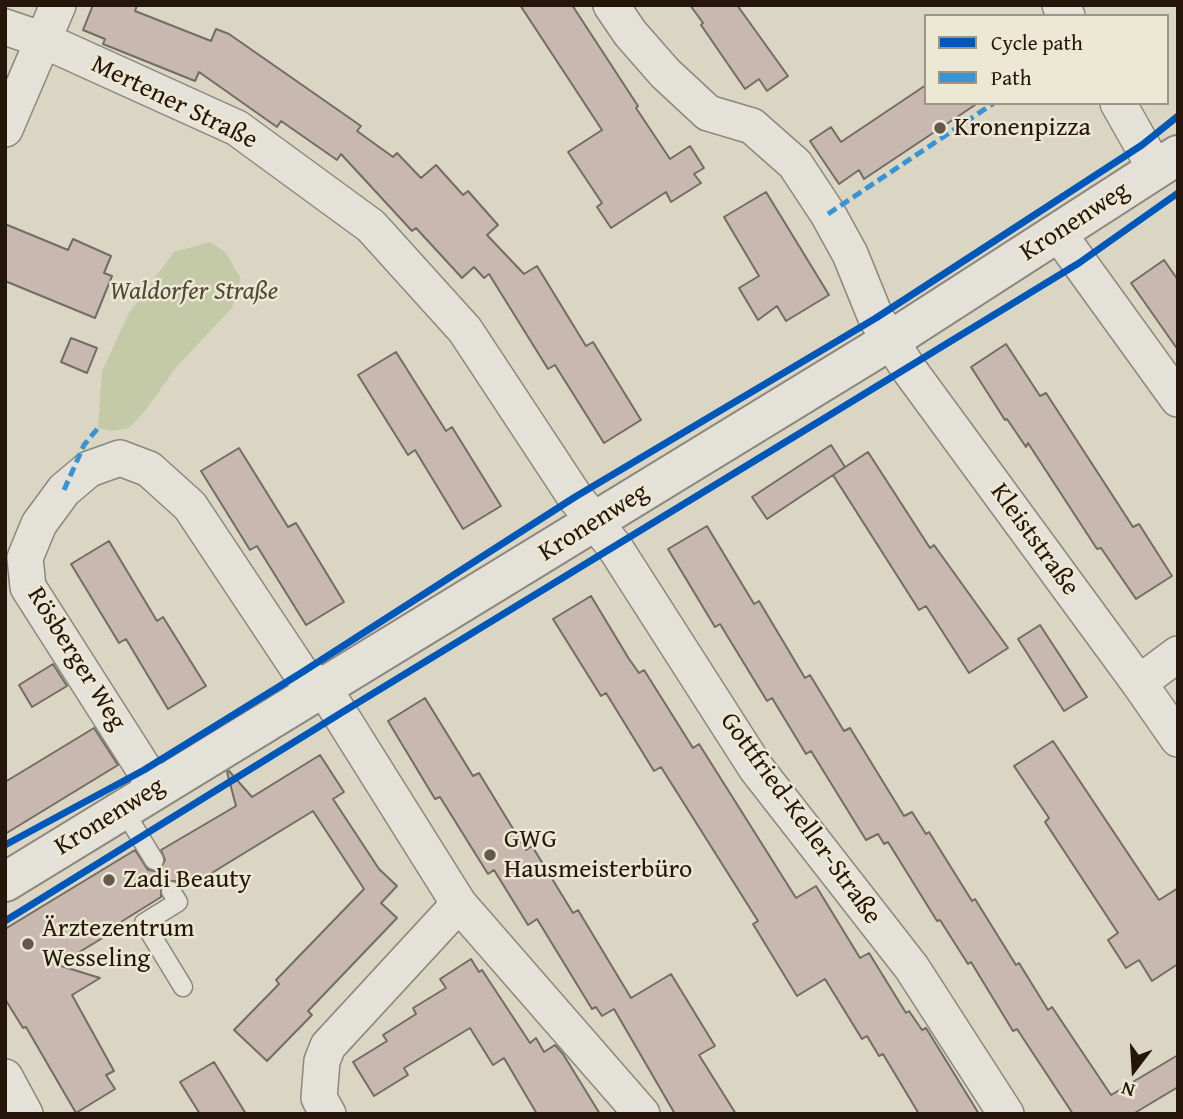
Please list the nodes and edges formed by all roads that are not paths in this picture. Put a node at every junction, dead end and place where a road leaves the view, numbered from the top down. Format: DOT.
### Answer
graph roads {
  1 [pos="58,5"];
  2 [pos="611,5"];
  3 [pos="5,27"];
  4 [pos="43,40"];
  5 [pos="1120,105"];
  6 [pos="5,129"];
  7 [pos="1167,162"];
  8 [pos="1058,233"];
  9 [pos="891,340"];
  10 [pos="1178,400"];
  11 [pos="596,522"];
  12 [pos="1178,653"];
  13 [pos="1139,682"];
  14 [pos="323,687"];
  15 [pos="1178,739"];
  16 [pos="156,789"];
  17 [pos="124,808"];
  18 [pos="154,860"];
  19 [pos="5,882"];
  20 [pos="171,891"];
  21 [pos="459,904"];
  22 [pos="183,987"];
  23 [pos="5,1077"];
  24 [pos="25,1114"];
  25 [pos="328,1114"];
  26 [pos="642,1114"];
  27 [pos="1006,1114"];
  1 -- 4 [label="street"];
  2 -- 9 [label="street, Kleiststraße"];
  3 -- 4 [label="street, Mertener Straße"];
  4 -- 6 [label="street"];
  4 -- 11 [label="street, Mertener Straße"];
  5 -- 7 [label="street"];
  7 -- 8 [label="street, Kronenweg"];
  8 -- 9 [label="street, Kronenweg"];
  8 -- 10 [label="street"];
  9 -- 11 [label="street, Kronenweg"];
  9 -- 13 [label="street, Kleiststraße"];
  11 -- 14 [label="street, Kronenweg"];
  11 -- 27 [label="street, Gottfried-Keller-Straße"];
  12 -- 13 [label="street"];
  13 -- 15 [label="street, Kleiststraße"];
  14 -- 16 [label="street, Kronenweg"];
  14 -- 16 [label="street, Rösberger Weg"];
  14 -- 21 [label="street, Rösberger Weg"];
  16 -- 17 [label="street, Kronenweg"];
  17 -- 18 [label="lane"];
  17 -- 19 [label="street, Kronenweg"];
  20 -- 22 [label="lane"];
  21 -- 25 [label="street"];
  21 -- 26 [label="street, Rösberger Weg"];
  23 -- 24 [label="street"];
}
